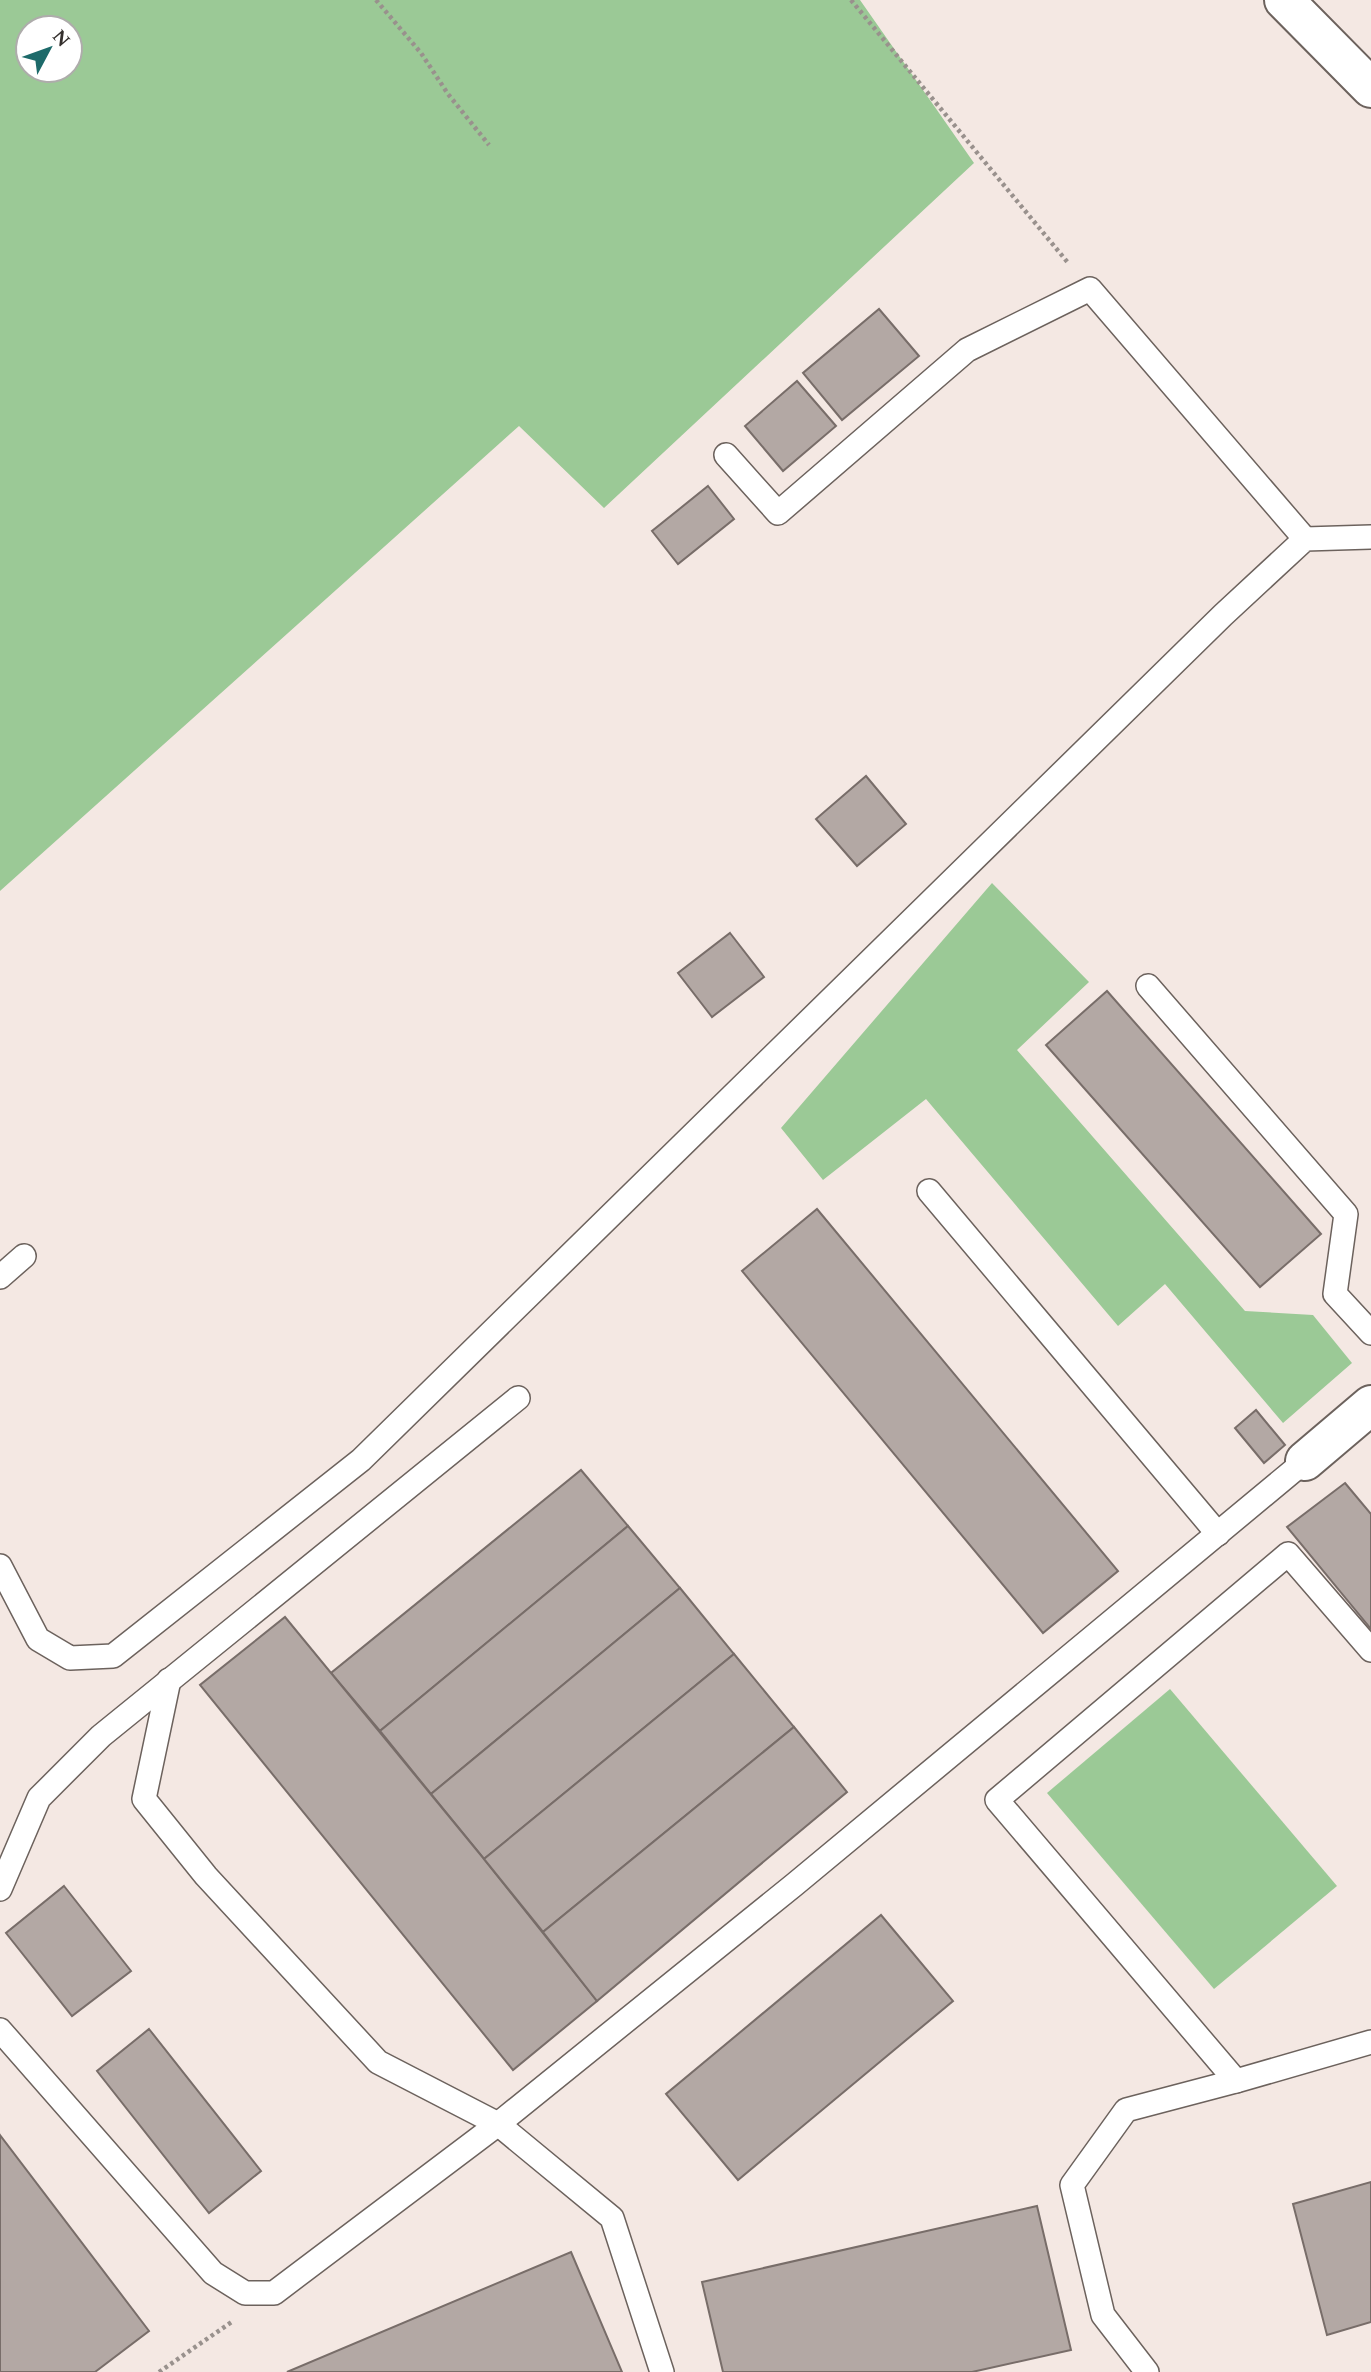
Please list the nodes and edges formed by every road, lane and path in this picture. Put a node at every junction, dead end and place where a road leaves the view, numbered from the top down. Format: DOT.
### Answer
graph roads {
  1 [pos="376,0"];
  2 [pos="851,0"];
  3 [pos="1284,0"];
  4 [pos="1371,88"];
  5 [pos="489,145"];
  6 [pos="1090,289"];
  7 [pos="726,455"];
  8 [pos="1371,537"];
  9 [pos="1304,539"];
  10 [pos="1147,986"];
  11 [pos="929,1191"];
  12 [pos="23,1255"];
  13 [pos="0,1277"];
  14 [pos="1371,1333"];
  15 [pos="518,1398"];
  16 [pos="1371,1405"];
  17 [pos="1305,1461"];
  18 [pos="1218,1534"];
  19 [pos="0,1566"];
  20 [pos="1371,1650"];
  21 [pos="169,1680"];
  22 [pos="0,1889"];
  23 [pos="0,2030"];
  24 [pos="1371,2042"];
  25 [pos="1236,2081"];
  26 [pos="498,2124"];
  27 [pos="274,2293"];
  28 [pos="159,2372"];
  29 [pos="662,2372"];
  30 [pos="1147,2372"];
  1 -- 5 [label="path"];
  2 -- 6 [label="path"];
  3 -- 4 [label="street"];
  6 -- 7 [label="lane"];
  6 -- 9 [label="lane"];
  8 -- 9 [label="lane"];
  9 -- 19 [label="lane"];
  10 -- 14 [label="lane"];
  11 -- 18 [label="lane"];
  12 -- 13 [label="lane"];
  15 -- 21 [label="lane"];
  16 -- 17 [label="street"];
  17 -- 18 [label="lane"];
  18 -- 26 [label="lane"];
  20 -- 25 [label="lane"];
  21 -- 22 [label="lane"];
  21 -- 26 [label="lane"];
  23 -- 27 [label="lane"];
  24 -- 25 [label="lane"];
  25 -- 30 [label="lane"];
  26 -- 27 [label="lane"];
  26 -- 29 [label="lane"];
  27 -- 28 [label="path"];
}
